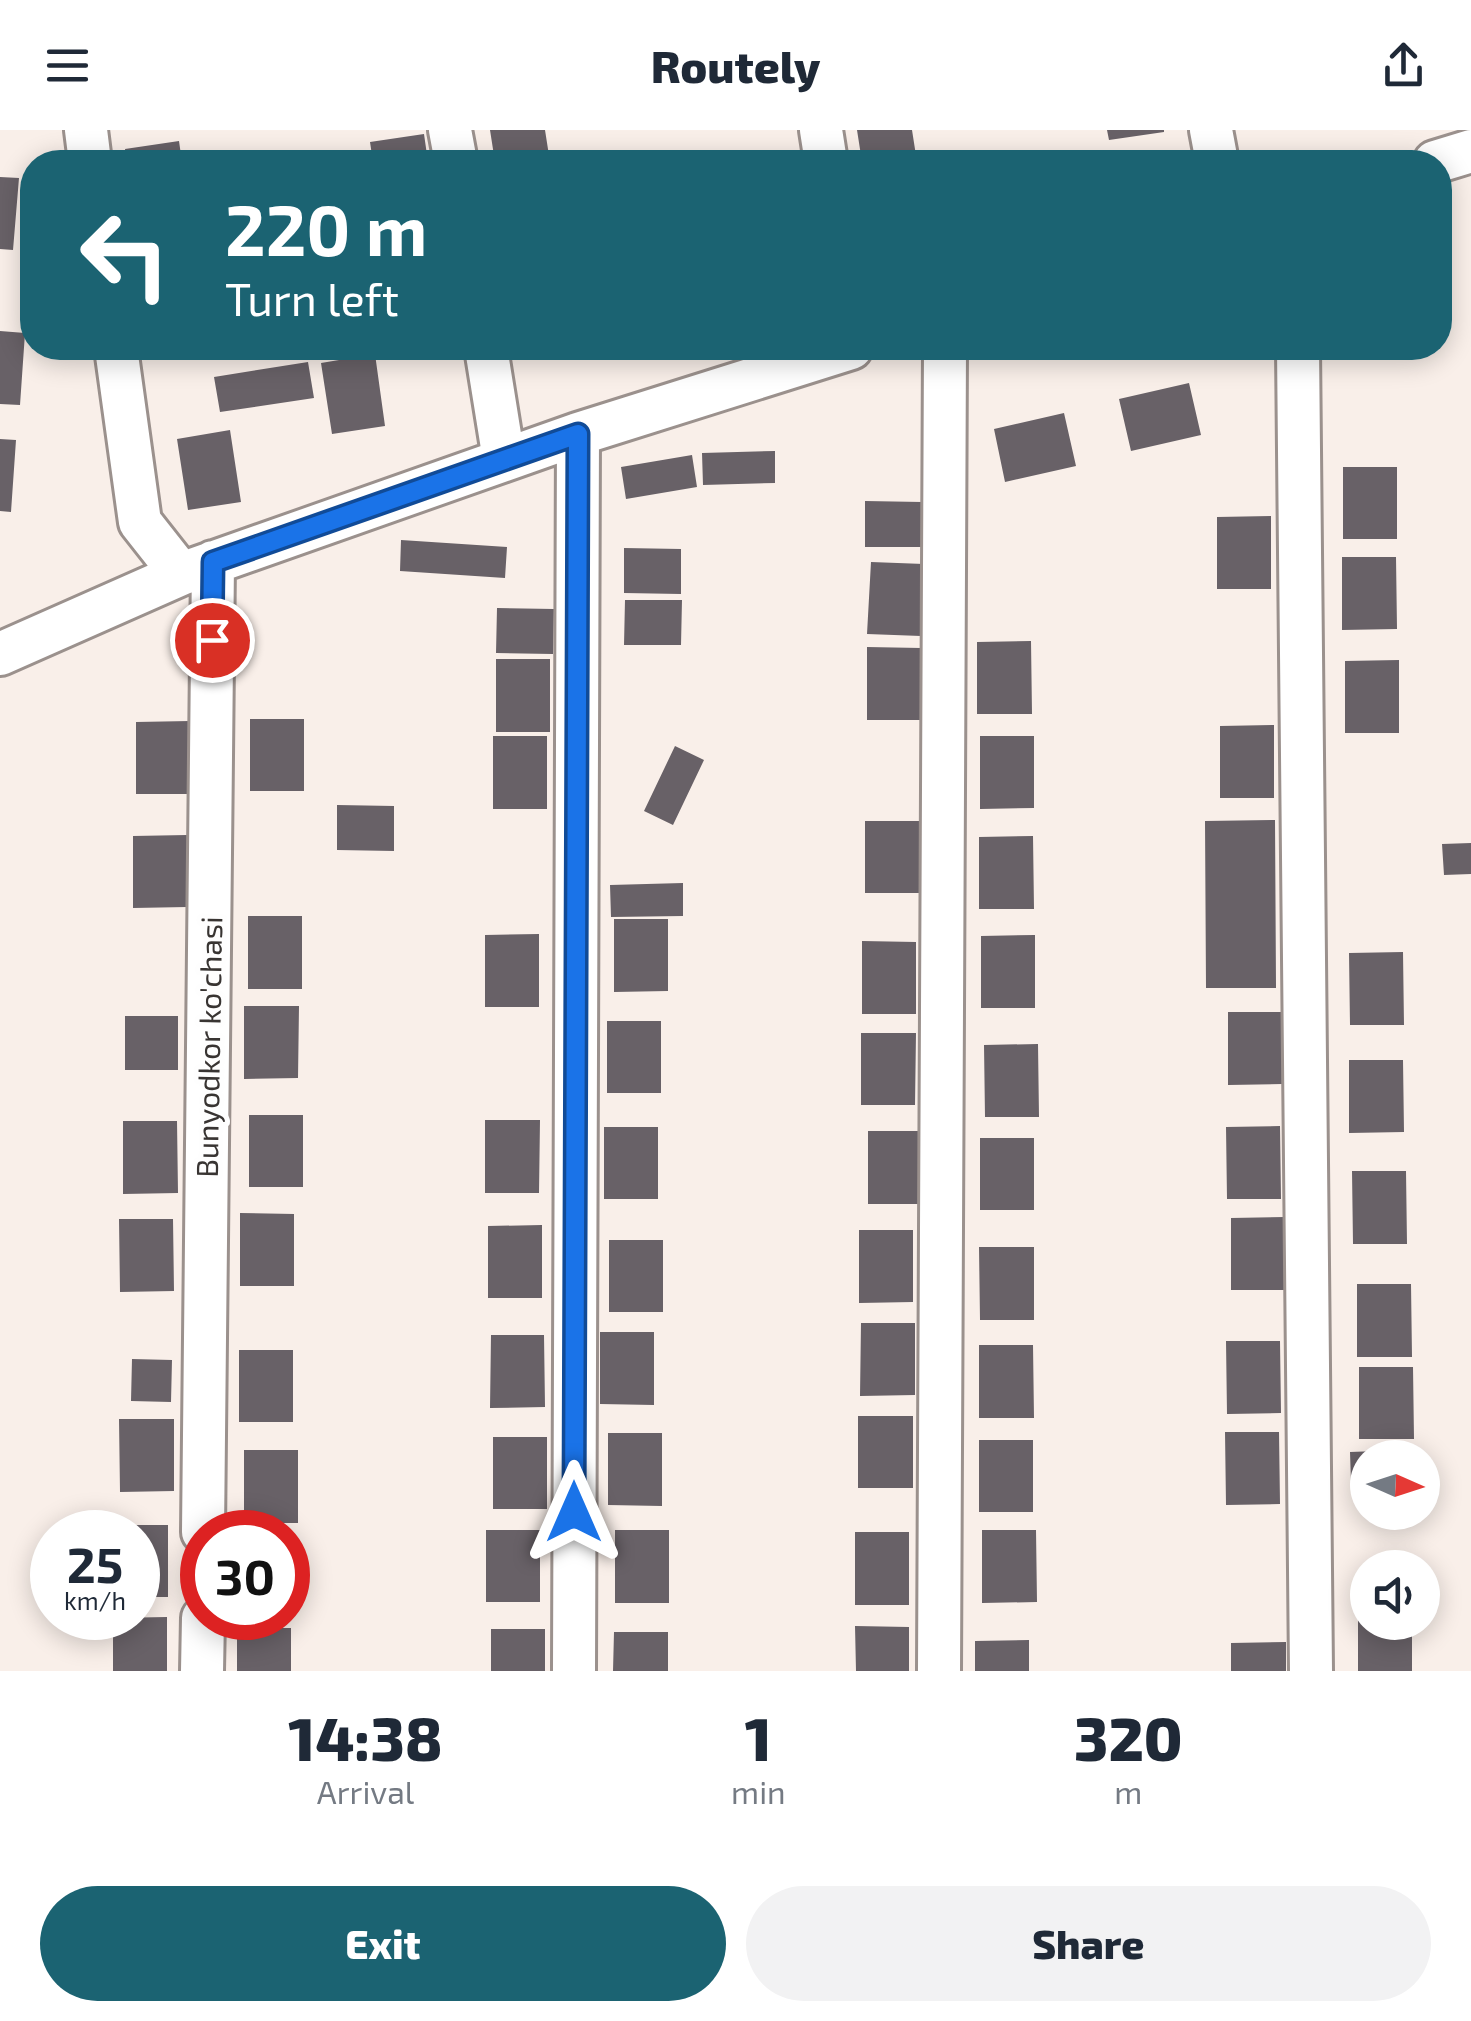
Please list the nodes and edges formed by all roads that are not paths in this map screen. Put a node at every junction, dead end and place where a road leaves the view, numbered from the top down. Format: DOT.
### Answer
graph roads {
  1 [pos="118,360"];
  2 [pos="488,360"];
  3 [pos="813,360"];
  4 [pos="945,360"];
  5 [pos="1298,360"];
  6 [pos="578,434"];
  7 [pos="504,460"];
  8 [pos="197,568"];
  9 [pos="0,654"];
  10 [pos="203,1510"];
  11 [pos="202,1640"];
  12 [pos="202,1671"];
  13 [pos="574,1671"];
  14 [pos="938,1671"];
  15 [pos="1311,1671"];
  1 -- 8 [label="street"];
  2 -- 7 [label="street"];
  3 -- 6 [label="street"];
  4 -- 14 [label="street"];
  5 -- 15 [label="street"];
  6 -- 7 [label="street"];
  6 -- 13 [label="street"];
  7 -- 8 [label="street"];
  8 -- 9 [label="street"];
  8 -- 10 [label="street, Bunyodkor ko'chasi"];
  11 -- 12 [label="street"];
}
